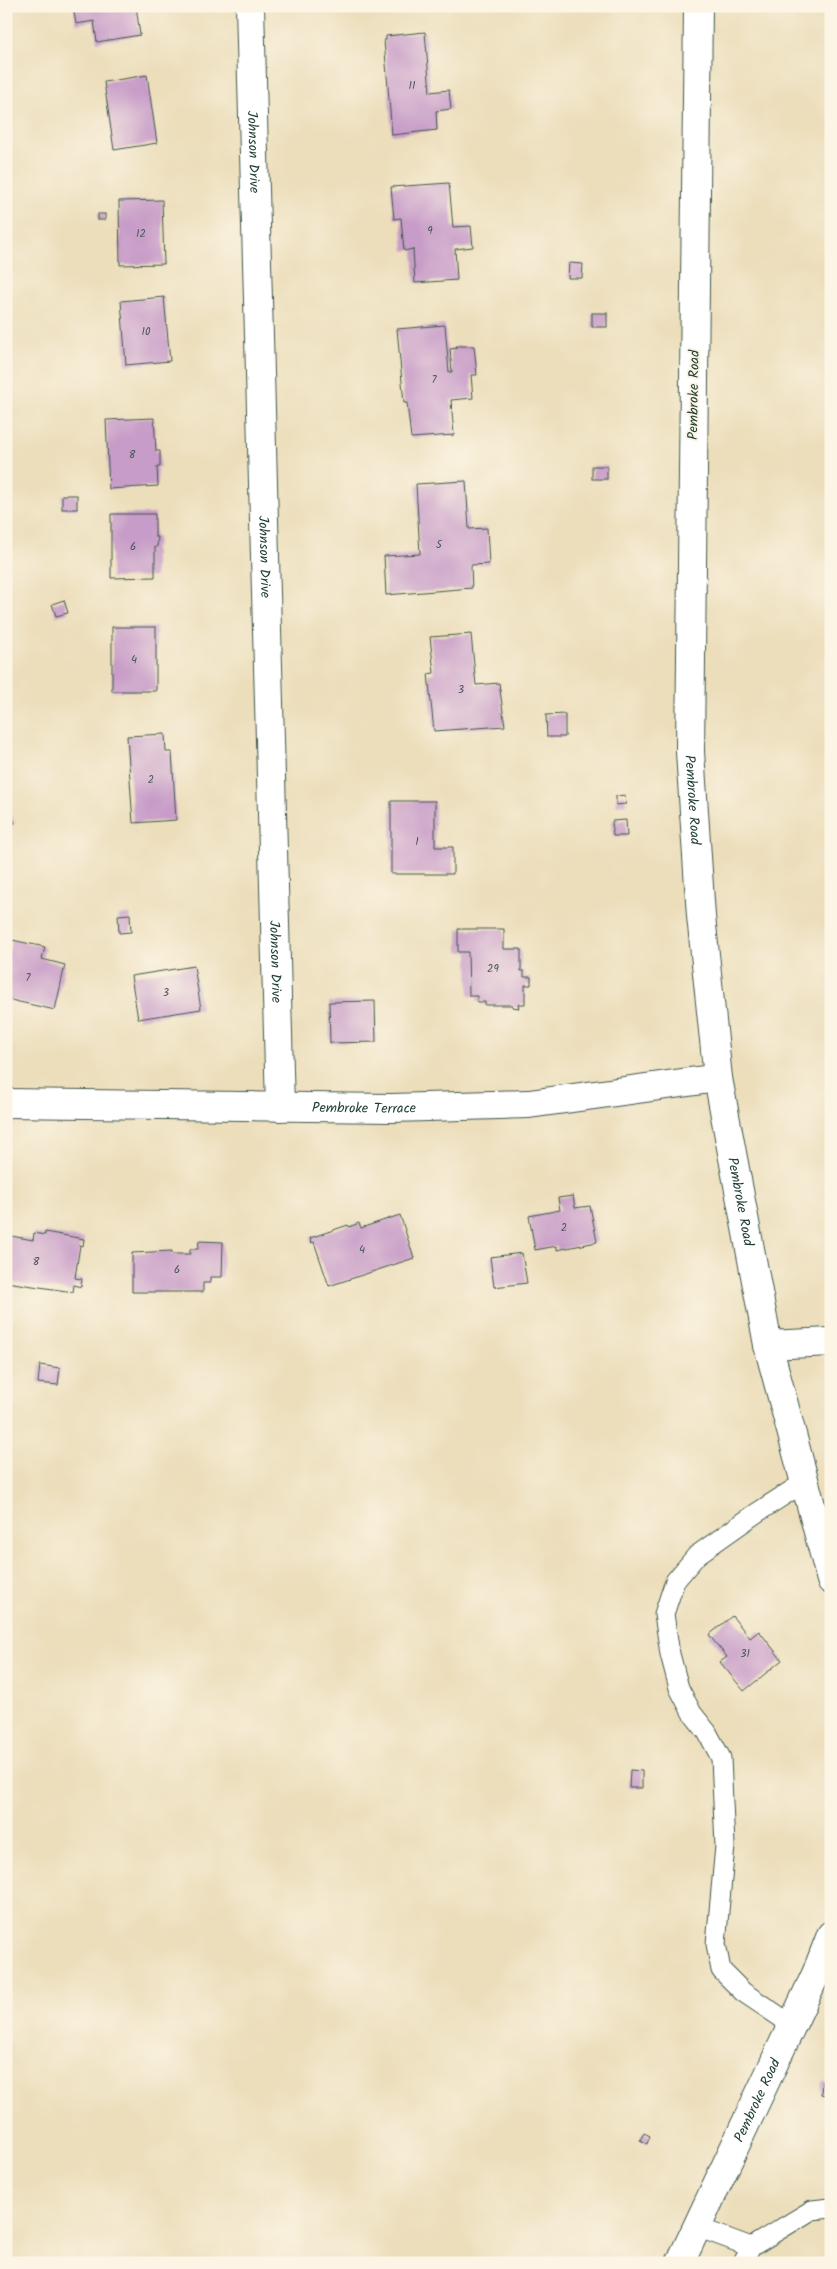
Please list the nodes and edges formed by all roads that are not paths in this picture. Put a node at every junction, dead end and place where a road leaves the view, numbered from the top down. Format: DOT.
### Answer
graph roads {
  1 [pos="250,6"];
  2 [pos="698,6"];
  3 [pos="718,1078"];
  4 [pos="6,1103"];
  5 [pos="280,1107"];
  6 [pos="831,1342"];
  7 [pos="768,1346"];
  8 [pos="803,1483"];
  9 [pos="831,1580"];
  10 [pos="831,1935"];
  11 [pos="792,2025"];
  12 [pos="831,2208"];
  13 [pos="697,2227"];
  14 [pos="747,2255"];
  15 [pos="680,2263"];
  1 -- 5 [label="main road, Johnson Drive"];
  2 -- 3 [label="main road, Pembroke Road"];
  3 -- 5 [label="main road, Pembroke Terrace"];
  3 -- 7 [label="main road, Pembroke Road"];
  4 -- 5 [label="main road, Pembroke Terrace"];
  6 -- 7 [label="main road"];
  7 -- 8 [label="main road, Pembroke Road"];
  8 -- 9 [label="main road, Pembroke Road"];
  8 -- 11 [label="lane"];
  10 -- 11 [label="main road, Pembroke Road"];
  11 -- 13 [label="main road, Pembroke Road"];
  12 -- 14 [label="lane"];
  13 -- 14 [label="lane"];
  13 -- 15 [label="main road, Pembroke Road"];
}
